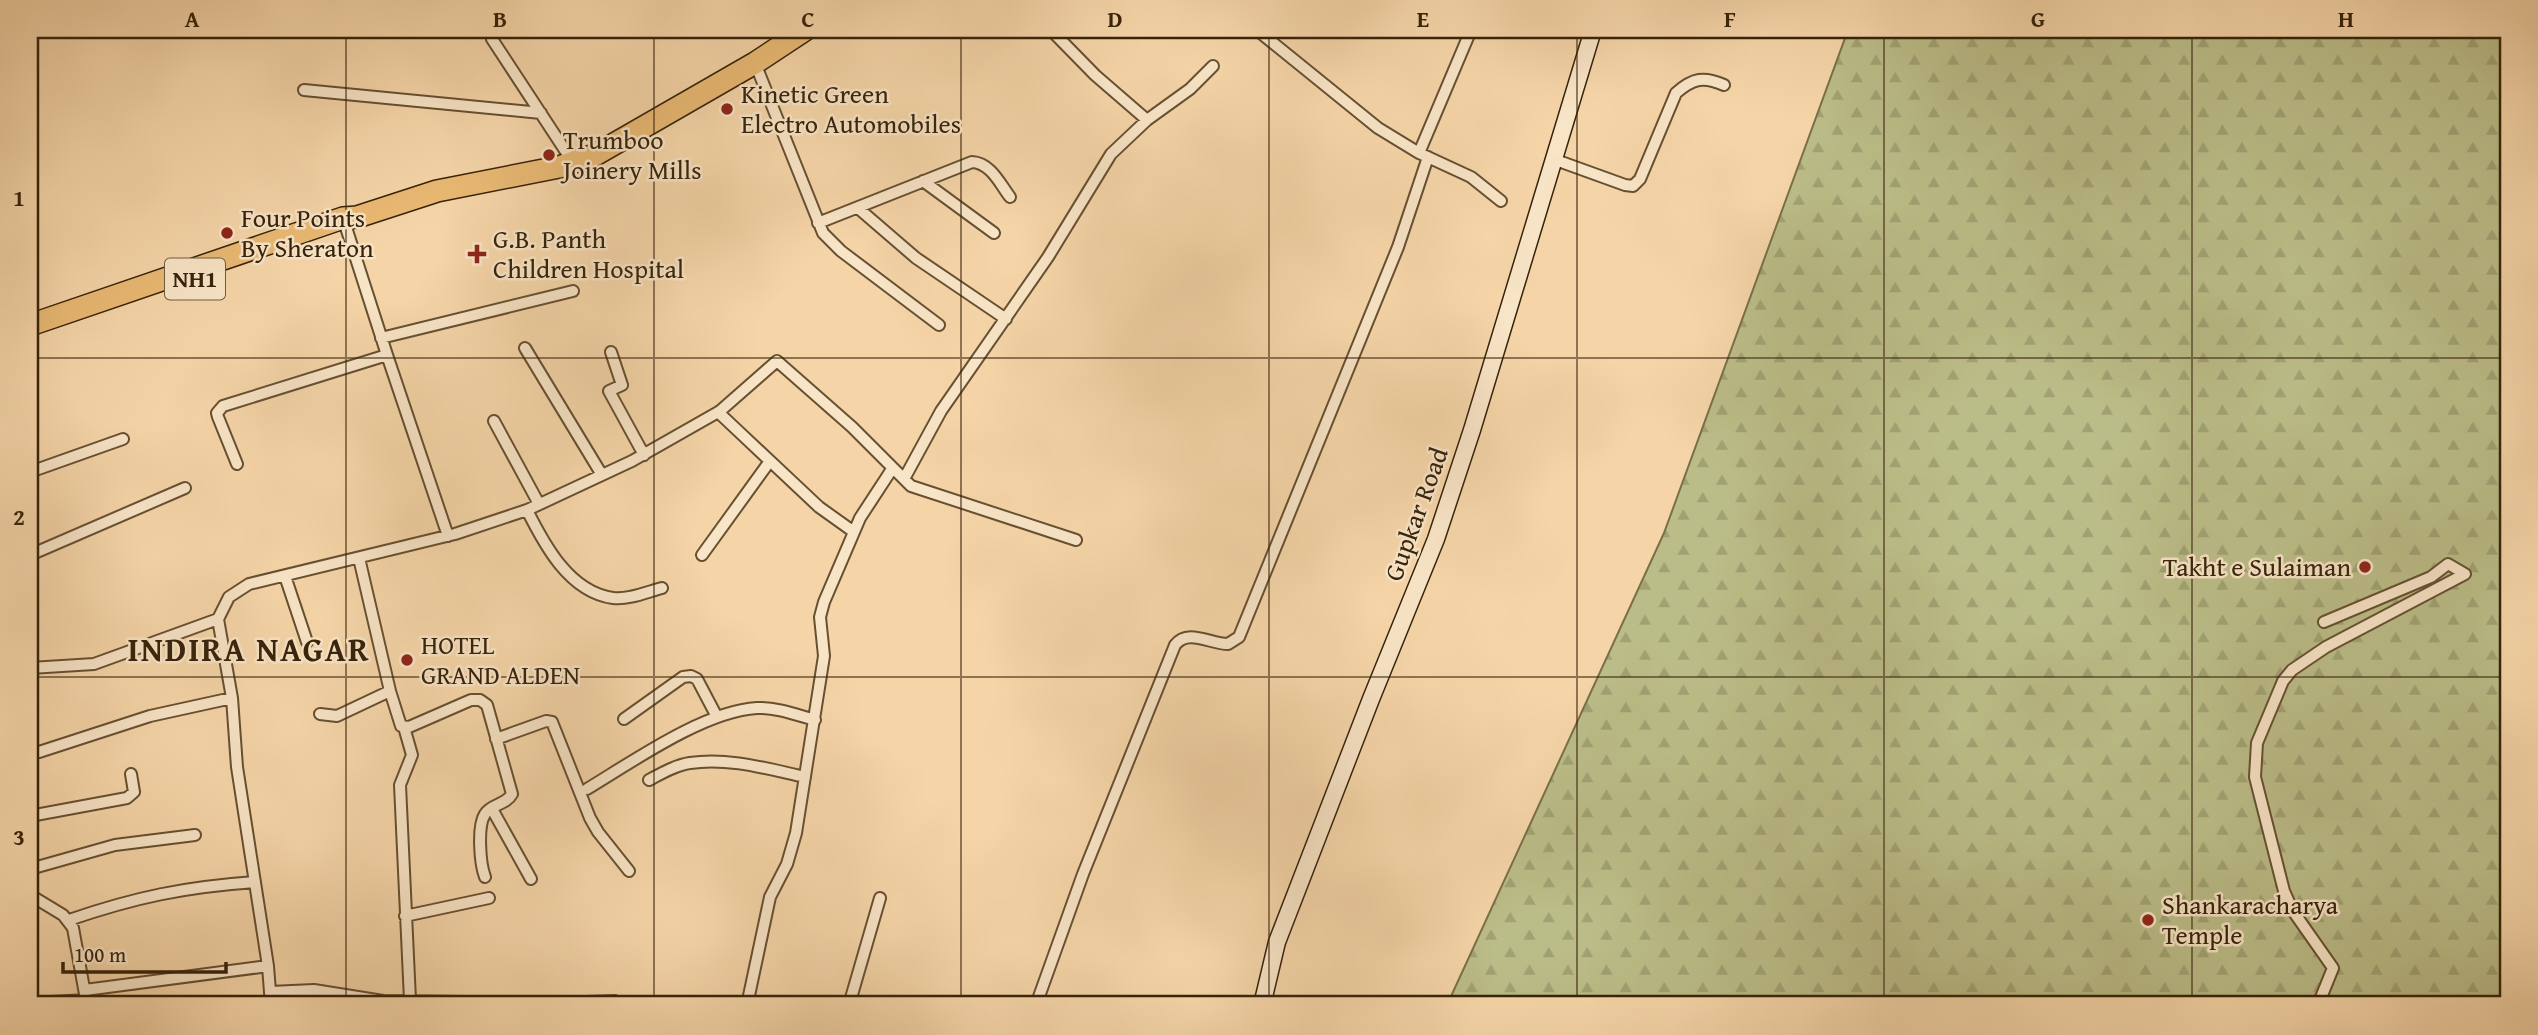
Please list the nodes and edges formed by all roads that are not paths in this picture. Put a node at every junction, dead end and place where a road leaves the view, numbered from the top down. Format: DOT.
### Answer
graph roads {
  1 [pos="805,30"];
  2 [pos="1051,30"];
  3 [pos="1257,30"];
  4 [pos="1471,30"];
  5 [pos="1593,30"];
  6 [pos="492,39"];
  7 [pos="755,63"];
  8 [pos="1213,66"];
  9 [pos="1724,85"];
  10 [pos="304,90"];
  11 [pos="541,114"];
  12 [pos="1147,120"];
  13 [pos="1424,155"];
  14 [pos="1553,159"];
  15 [pos="574,164"];
  16 [pos="923,181"];
  17 [pos="1010,197"];
  18 [pos="1501,201"];
  19 [pos="858,208"];
  20 [pos="349,220"];
  21 [pos="818,223"];
  22 [pos="994,233"];
  23 [pos="573,291"];
  24 [pos="1006,319"];
  25 [pos="30,325"];
  26 [pos="939,325"];
  27 [pos="30,335"];
  28 [pos="381,338"];
  29 [pos="525,348"];
  30 [pos="611,352"];
  31 [pos="387,355"];
  32 [pos="718,412"];
  33 [pos="494,421"];
  34 [pos="123,439"];
  35 [pos="644,455"];
  36 [pos="770,461"];
  37 [pos="237,464"];
  38 [pos="892,469"];
  39 [pos="30,472"];
  40 [pos="602,475"];
  41 [pos="904,480"];
  42 [pos="186,488"];
  43 [pos="539,504"];
  44 [pos="527,510"];
  45 [pos="855,532"];
  46 [pos="448,536"];
  47 [pos="1076,540"];
  48 [pos="30,555"];
  49 [pos="702,555"];
  50 [pos="359,558"];
  51 [pos="285,576"];
  52 [pos="662,588"];
  53 [pos="218,620"];
  54 [pos="2324,622"];
  55 [pos="307,642"];
  56 [pos="30,668"];
  57 [pos="390,691"];
  58 [pos="232,698"];
  59 [pos="320,713"];
  60 [pos="717,717"];
  61 [pos="624,719"];
  62 [pos="815,720"];
  63 [pos="404,727"];
  64 [pos="496,738"];
  65 [pos="30,753"];
  66 [pos="131,774"];
  67 [pos="805,777"];
  68 [pos="649,780"];
  69 [pos="587,789"];
  70 [pos="492,809"];
  71 [pos="30,816"];
  72 [pos="194,835"];
  73 [pos="30,869"];
  74 [pos="629,871"];
  75 [pos="485,877"];
  76 [pos="531,879"];
  77 [pos="255,882"];
  78 [pos="30,895"];
  79 [pos="489,898"];
  80 [pos="880,898"];
  81 [pos="405,916"];
  82 [pos="69,920"];
  83 [pos="268,966"];
  84 [pos="270,992"];
  85 [pos="86,999"];
  86 [pos="410,1000"];
  87 [pos="615,1001"];
  88 [pos="32,1003"];
  89 [pos="383,1003"];
  90 [pos="271,1005"];
  91 [pos="747,1005"];
  92 [pos="849,1005"];
  93 [pos="1036,1005"];
  94 [pos="1262,1005"];
  95 [pos="2318,1005"];
  1 -- 7 [label="highway, NH1"];
  2 -- 12 [label="street"];
  3 -- 13 [label="street"];
  4 -- 13 [label="street"];
  5 -- 14 [label="main road, Gupkar Road"];
  6 -- 11 [label="street"];
  7 -- 15 [label="highway, NH1"];
  7 -- 21 [label="street"];
  8 -- 12 [label="street"];
  9 -- 14 [label="street"];
  10 -- 11 [label="street"];
  11 -- 15 [label="street"];
  12 -- 24 [label="street"];
  13 -- 18 [label="street"];
  13 -- 93 [label="street"];
  14 -- 94 [label="main road, Gupkar Road"];
  15 -- 20 [label="highway, NH1"];
  16 -- 17 [label="street"];
  16 -- 19 [label="street"];
  16 -- 22 [label="street"];
  19 -- 21 [label="street"];
  19 -- 24 [label="street"];
  20 -- 25 [label="highway, NH1"];
  20 -- 27 [label="highway, NH1"];
  20 -- 28 [label="street"];
  21 -- 26 [label="street"];
  23 -- 28 [label="street"];
  24 -- 41 [label="street"];
  28 -- 31 [label="street"];
  29 -- 40 [label="street"];
  30 -- 35 [label="street"];
  31 -- 37 [label="street"];
  31 -- 46 [label="street"];
  32 -- 35 [label="street"];
  32 -- 36 [label="street"];
  32 -- 38 [label="street"];
  33 -- 43 [label="street"];
  34 -- 39 [label="street"];
  35 -- 40 [label="street"];
  36 -- 45 [label="street"];
  36 -- 49 [label="street"];
  38 -- 41 [label="street"];
  38 -- 45 [label="street"];
  40 -- 43 [label="street"];
  41 -- 47 [label="street"];
  42 -- 48 [label="street"];
  43 -- 44 [label="street"];
  44 -- 46 [label="street"];
  44 -- 52 [label="street"];
  45 -- 62 [label="street"];
  46 -- 50 [label="street"];
  50 -- 51 [label="street"];
  50 -- 57 [label="street"];
  51 -- 53 [label="street"];
  51 -- 55 [label="street"];
  53 -- 56 [label="street"];
  53 -- 58 [label="street"];
  54 -- 95 [label="street"];
  57 -- 59 [label="street"];
  57 -- 63 [label="street"];
  58 -- 65 [label="street"];
  58 -- 77 [label="street"];
  60 -- 61 [label="street"];
  60 -- 62 [label="street"];
  60 -- 69 [label="street"];
  62 -- 67 [label="street"];
  63 -- 64 [label="street"];
  63 -- 81 [label="street"];
  64 -- 70 [label="street"];
  64 -- 74 [label="street"];
  66 -- 71 [label="street"];
  67 -- 68 [label="street"];
  67 -- 91 [label="street"];
  70 -- 75 [label="street"];
  70 -- 76 [label="street"];
  72 -- 73 [label="street"];
  77 -- 82 [label="street"];
  77 -- 83 [label="street"];
  78 -- 82 [label="street"];
  79 -- 81 [label="street"];
  80 -- 92 [label="street"];
  81 -- 86 [label="street"];
  82 -- 85 [label="street"];
  83 -- 84 [label="street"];
  83 -- 85 [label="street"];
  84 -- 89 [label="street"];
  84 -- 90 [label="street"];
  85 -- 88 [label="street"];
  86 -- 87 [label="street"];
  86 -- 89 [label="street"];
}
